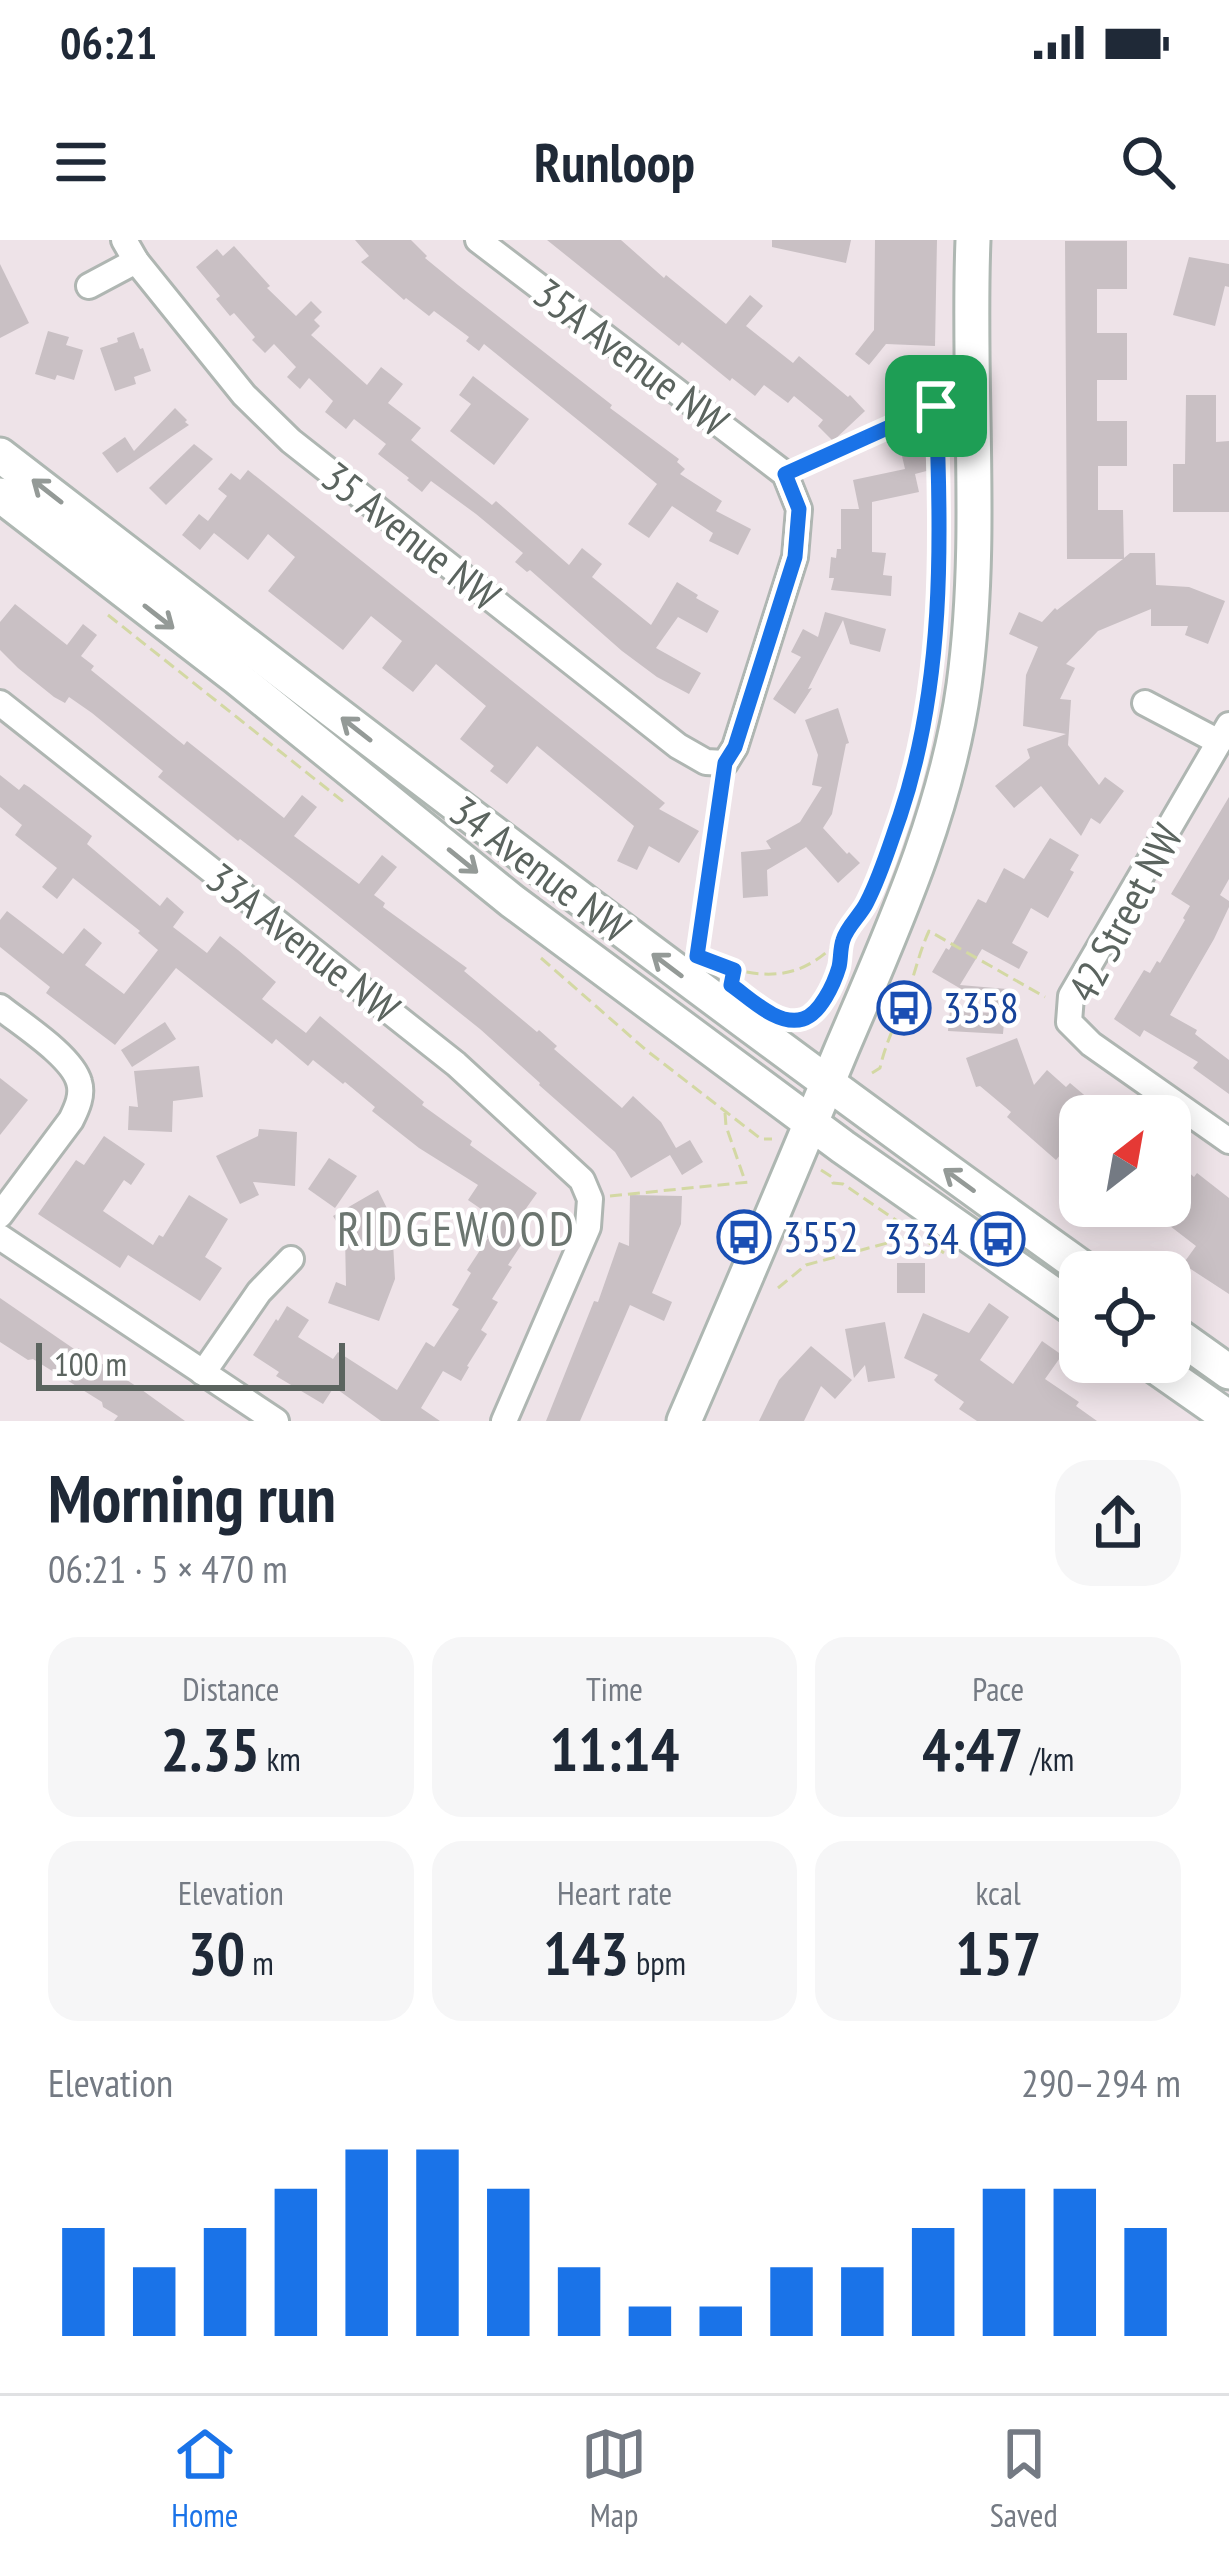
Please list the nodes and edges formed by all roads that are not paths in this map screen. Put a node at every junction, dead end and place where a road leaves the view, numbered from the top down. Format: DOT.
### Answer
graph roads {
  1 [pos="478,240"];
  2 [pos="973,240"];
  3 [pos="130,251"];
  4 [pos="89,286"];
  5 [pos="0,455"];
  6 [pos="0,495"];
  7 [pos="0,703"];
  8 [pos="1145,703"];
  9 [pos="1224,734"];
  10 [pos="725,763"];
  11 [pos="0,1007"];
  12 [pos="828,1084"];
  13 [pos="812,1124"];
  14 [pos="1229,1141"];
  15 [pos="0,1215"];
  16 [pos="0,1238"];
  17 [pos="1059,1251"];
  18 [pos="290,1259"];
  19 [pos="1059,1298"];
  20 [pos="1191,1345"];
  21 [pos="1229,1372"];
  22 [pos="203,1373"];
  23 [pos="1179,1383"];
  24 [pos="1229,1418"];
  25 [pos="276,1421"];
  26 [pos="504,1421"];
  27 [pos="684,1421"];
  1 -- 10 [label="street, 35A Avenue NW"];
  2 -- 12 [label="main road"];
  3 -- 4 [label="street, 35 Avenue NW"];
  3 -- 10 [label="street, 35 Avenue NW"];
  12 -- 5 [label="main road, 34 Avenue NW, one-way"];
  6 -- 13 [label="main road, 34 Avenue NW, one-way"];
  7 -- 26 [label="street, 33A Avenue NW"];
  8 -- 9 [label="street, 42 Street NW"];
  9 -- 14 [label="street, 42 Street NW"];
  11 -- 15 [label="street"];
  12 -- 13 [label="main road"];
  17 -- 12 [label="main road, 34 Avenue NW, one-way"];
  13 -- 19 [label="main road, 34 Avenue NW"];
  13 -- 27 [label="main road"];
  16 -- 22 [label="street"];
  18 -- 22 [label="street"];
  20 -- 21 [label="main road"];
  22 -- 25 [label="street"];
  23 -- 24 [label="main road"];
}
